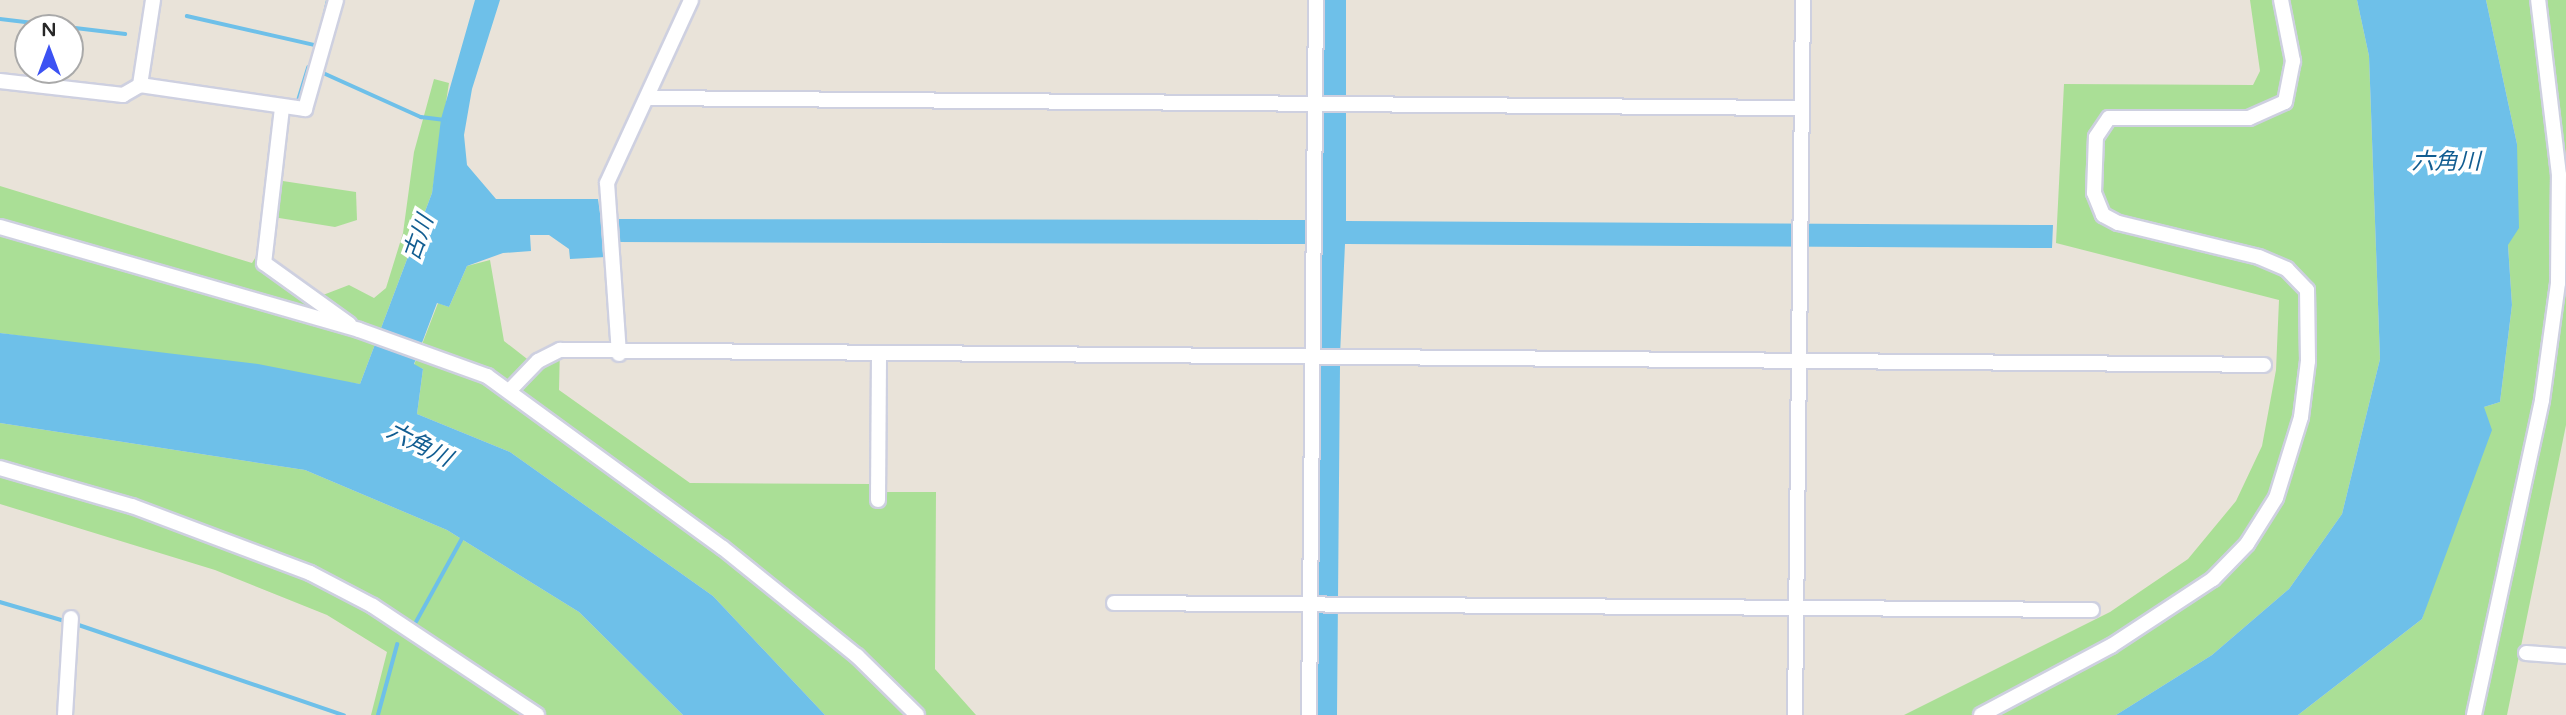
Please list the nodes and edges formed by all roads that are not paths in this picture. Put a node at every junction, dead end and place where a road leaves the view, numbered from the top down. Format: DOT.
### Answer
graph roads {
  1 [pos="153,0"];
  2 [pos="336,0"];
  3 [pos="691,0"];
  4 [pos="1316,0"];
  5 [pos="1803,0"];
  6 [pos="2281,0"];
  7 [pos="2538,0"];
  8 [pos="0,82"];
  9 [pos="140,85"];
  10 [pos="647,98"];
  11 [pos="1327,103"];
  12 [pos="282,108"];
  13 [pos="1801,108"];
  14 [pos="0,227"];
  15 [pos="359,330"];
  16 [pos="619,354"];
  17 [pos="879,357"];
  18 [pos="1324,360"];
  19 [pos="1798,361"];
  20 [pos="2264,365"];
  21 [pos="510,389"];
  22 [pos="0,468"];
  23 [pos="878,500"];
  24 [pos="1114,603"];
  25 [pos="1321,604"];
  26 [pos="1796,607"];
  27 [pos="2092,610"];
  28 [pos="71,622"];
  29 [pos="2526,653"];
  30 [pos="2566,656"];
  31 [pos="65,715"];
  32 [pos="537,715"];
  33 [pos="917,715"];
  34 [pos="1309,715"];
  35 [pos="1795,715"];
  36 [pos="1981,715"];
  37 [pos="2474,715"];
  1 -- 9 [label="street"];
  2 -- 12 [label="street"];
  3 -- 10 [label="street"];
  4 -- 11 [label="street"];
  5 -- 13 [label="street"];
  6 -- 36 [label="street"];
  7 -- 37 [label="street"];
  8 -- 9 [label="street"];
  9 -- 12 [label="street"];
  10 -- 11 [label="street"];
  10 -- 16 [label="street"];
  11 -- 13 [label="street"];
  11 -- 18 [label="street"];
  12 -- 15 [label="street"];
  13 -- 19 [label="street"];
  14 -- 15 [label="street"];
  15 -- 21 [label="street"];
  16 -- 17 [label="street"];
  16 -- 21 [label="street"];
  17 -- 18 [label="street"];
  17 -- 23 [label="street"];
  18 -- 19 [label="street"];
  18 -- 25 [label="street"];
  19 -- 20 [label="street"];
  19 -- 26 [label="street"];
  21 -- 33 [label="street"];
  22 -- 32 [label="street"];
  24 -- 25 [label="street"];
  25 -- 26 [label="street"];
  25 -- 34 [label="street"];
  26 -- 27 [label="street"];
  26 -- 35 [label="street"];
  28 -- 31 [label="street"];
  29 -- 30 [label="street"];
}
